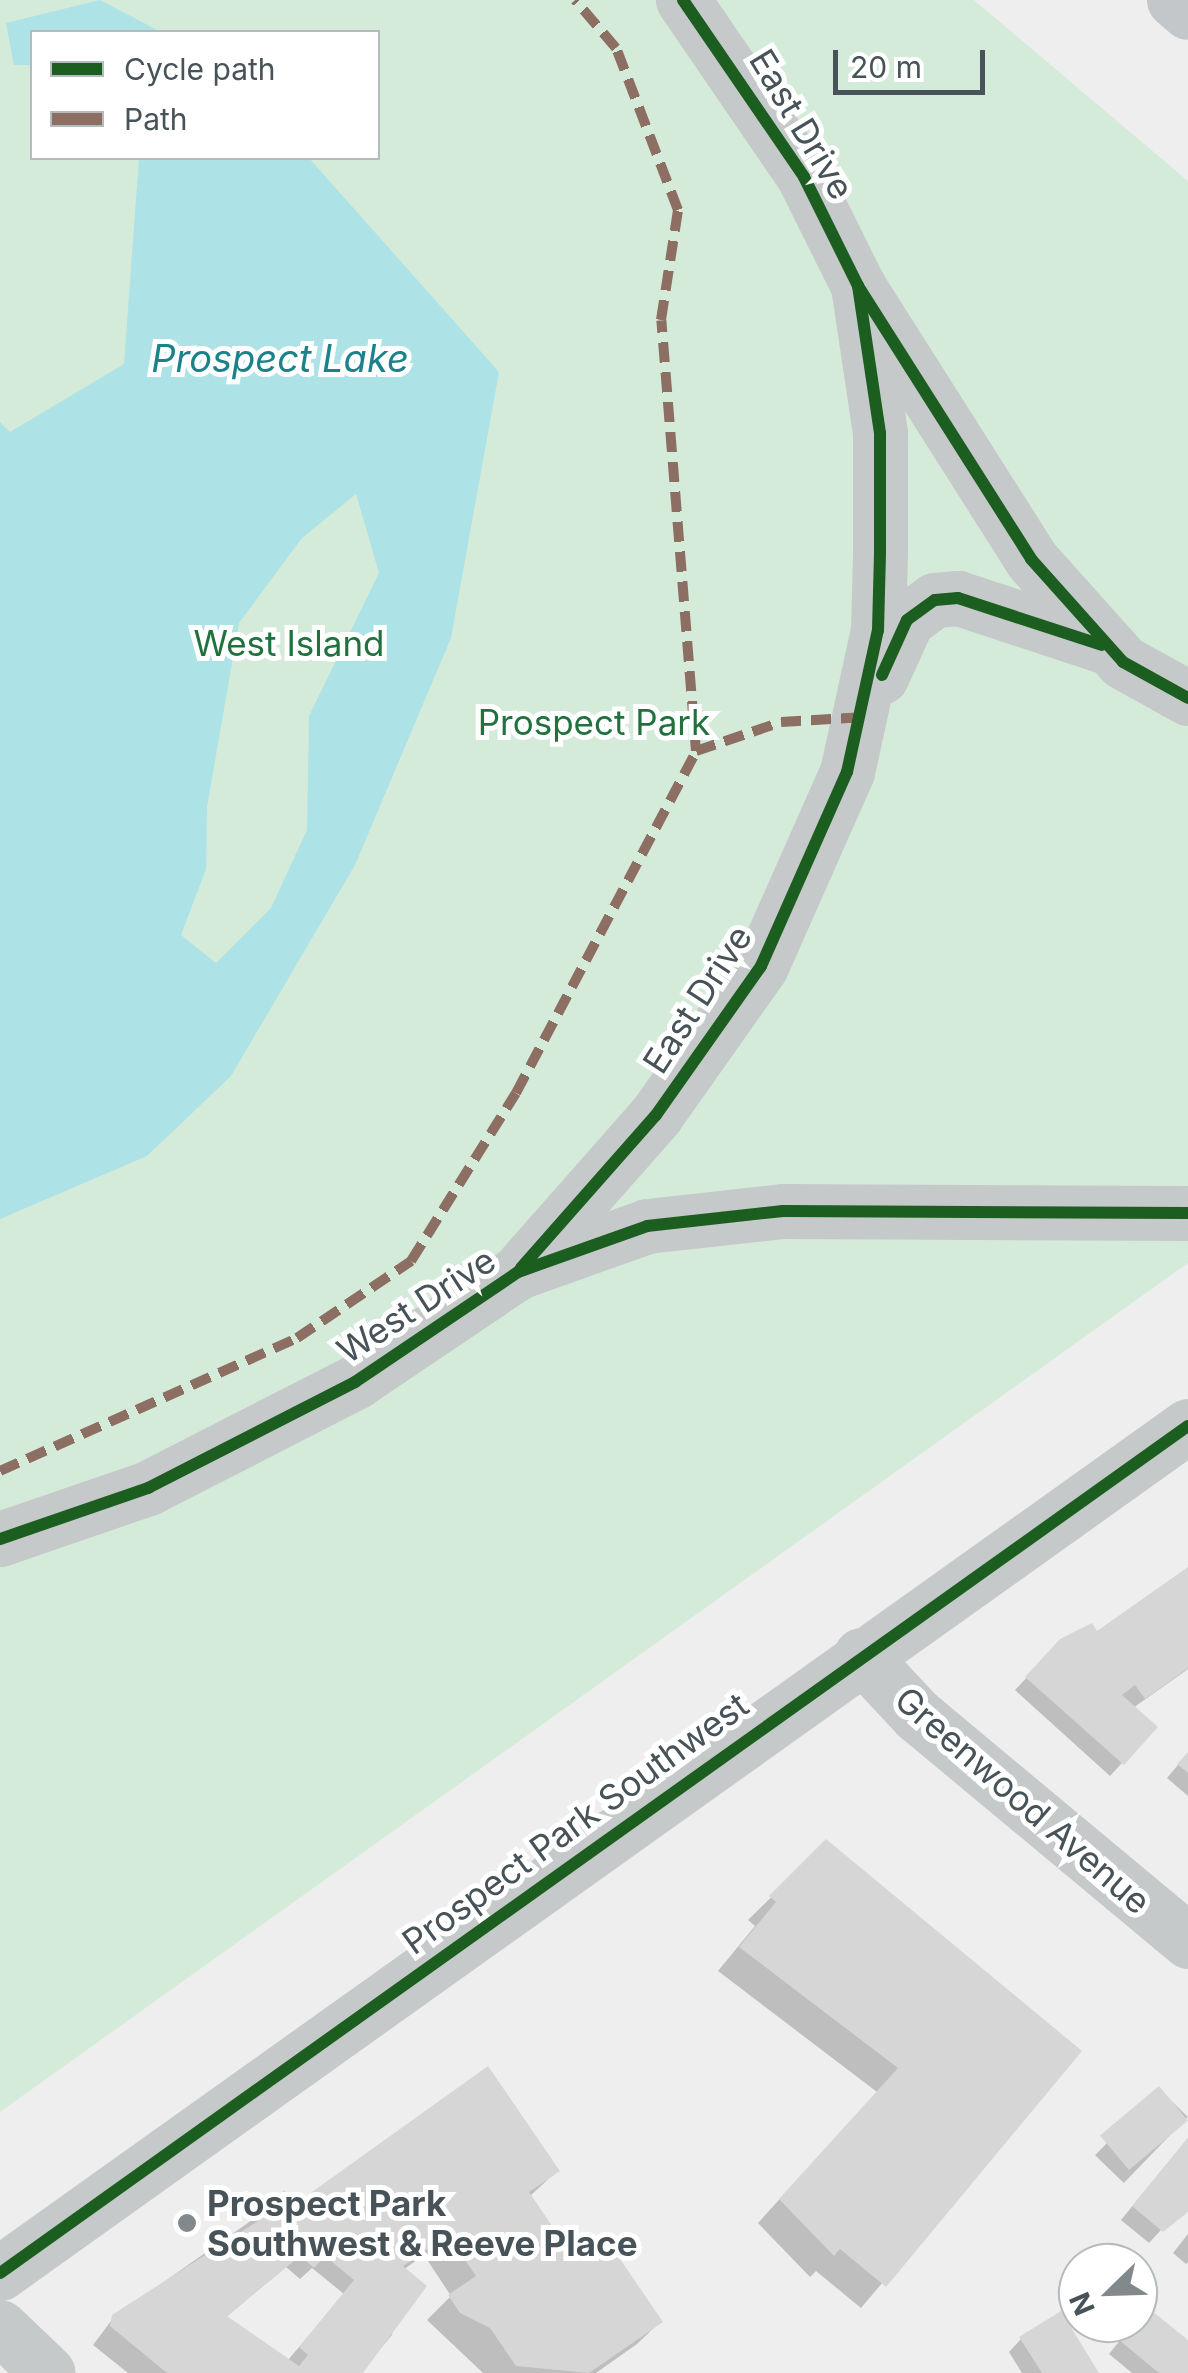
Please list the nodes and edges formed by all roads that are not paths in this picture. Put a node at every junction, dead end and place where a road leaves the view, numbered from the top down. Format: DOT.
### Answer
graph roads {
  1 [pos="684,0"];
  2 [pos="1174,0"];
  3 [pos="1188,12"];
  4 [pos="858,286"];
  5 [pos="1106,646"];
  6 [pos="1188,698"];
  7 [pos="864,720"];
  8 [pos="1188,1213"];
  9 [pos="518,1272"];
  10 [pos="1188,1426"];
  11 [pos="0,1539"];
  12 [pos="862,1655"];
  13 [pos="1188,1941"];
  14 [pos="0,2273"];
  15 [pos="0,2327"];
  16 [pos="48,2373"];
  1 -- 4 [label="street, East Drive"];
  2 -- 3 [label="main road"];
  4 -- 5 [label="street, East Drive"];
  4 -- 7 [label="street, East Drive"];
  5 -- 6 [label="street, East Drive"];
  5 -- 7 [label="street, East Drive"];
  7 -- 9 [label="street, East Drive"];
  8 -- 9 [label="street, West Drive"];
  9 -- 11 [label="street, West Drive"];
  10 -- 12 [label="street, Prospect Park Southwest"];
  12 -- 13 [label="street, Greenwood Avenue"];
  12 -- 14 [label="street, Prospect Park Southwest"];
  15 -- 16 [label="street"];
}
